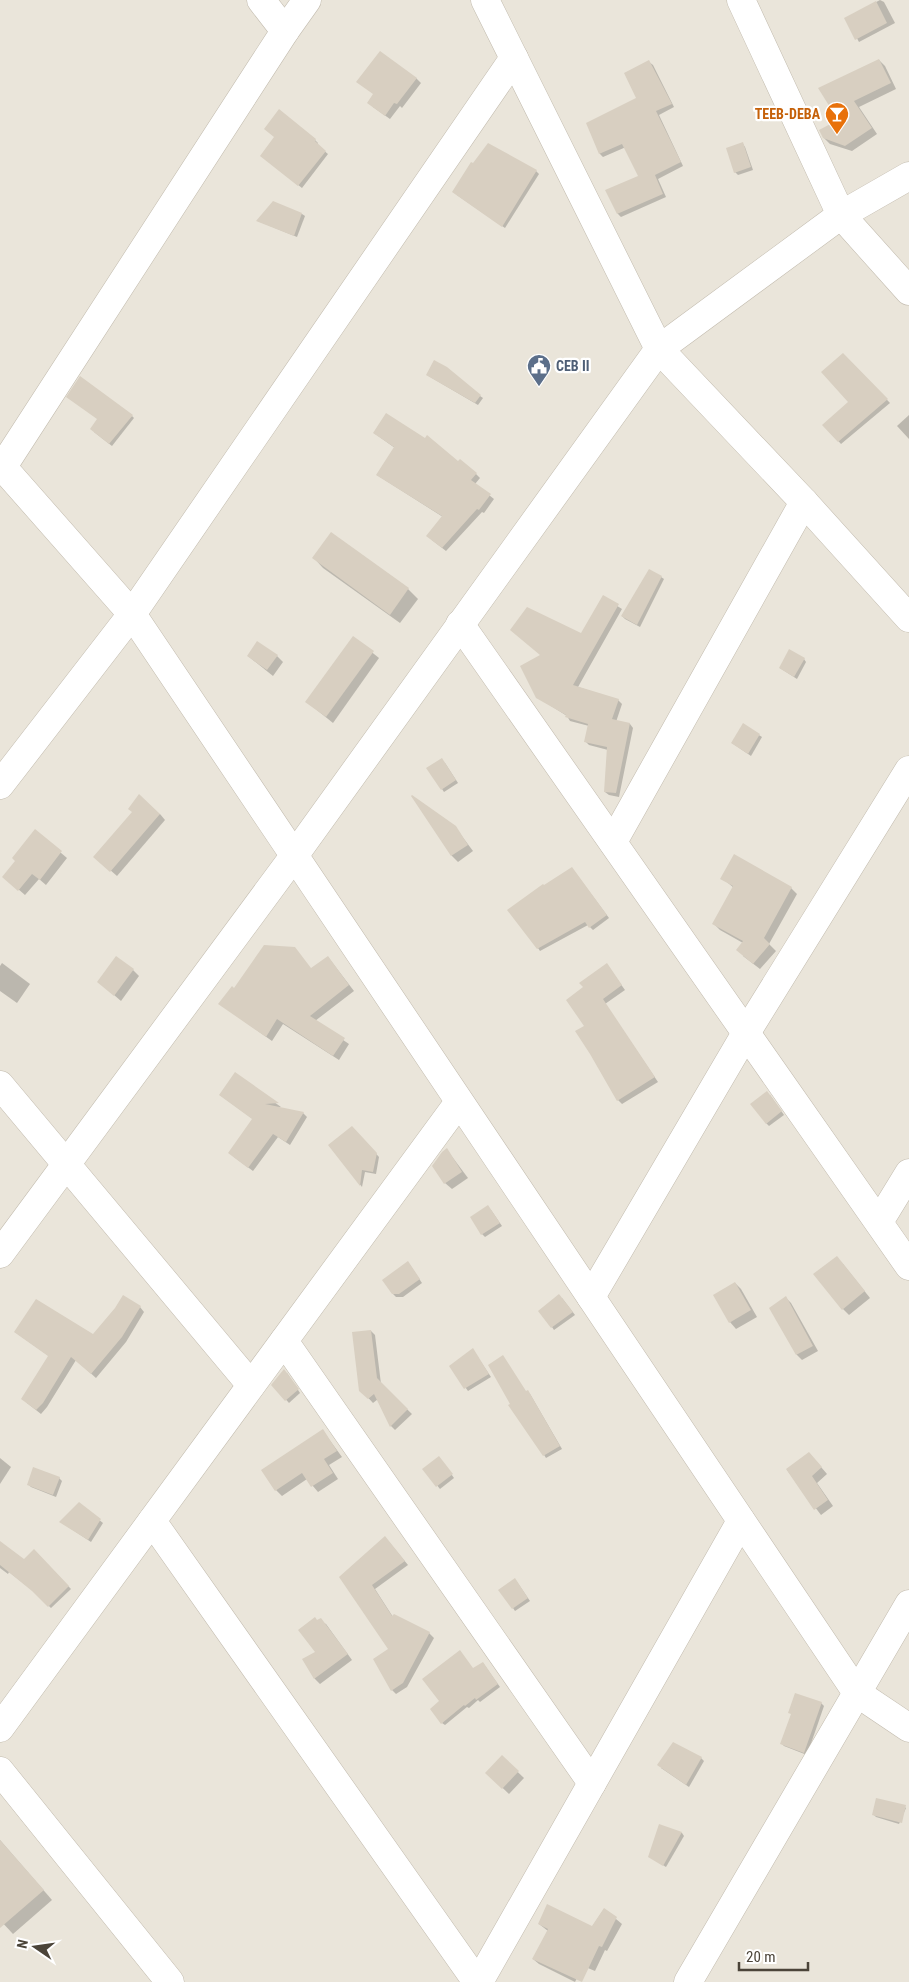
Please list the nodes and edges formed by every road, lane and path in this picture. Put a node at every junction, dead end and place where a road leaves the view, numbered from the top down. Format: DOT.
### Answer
graph roads {
  1 [pos="261,0"];
  2 [pos="307,0"];
  3 [pos="485,0"];
  4 [pos="741,0"];
  5 [pos="285,31"];
  6 [pos="514,58"];
  7 [pos="909,176"];
  8 [pos="841,214"];
  9 [pos="909,291"];
  10 [pos="659,349"];
  11 [pos="1,468"];
  12 [pos="804,502"];
  13 [pos="132,614"];
  14 [pos="909,618"];
  15 [pos="460,624"];
  16 [pos="909,770"];
  17 [pos="0,785"];
  18 [pos="613,842"];
  19 [pos="294,856"];
  20 [pos="746,1033"];
  21 [pos="0,1085"];
  22 [pos="459,1102"];
  23 [pos="67,1164"];
  24 [pos="909,1173"];
  25 [pos="878,1222"];
  26 [pos="0,1254"];
  27 [pos="909,1266"];
  28 [pos="591,1297"];
  29 [pos="284,1341"];
  30 [pos="251,1385"];
  31 [pos="152,1521"];
  32 [pos="742,1521"];
  33 [pos="909,1604"];
  34 [pos="857,1693"];
  35 [pos="0,1728"];
  36 [pos="909,1728"];
  37 [pos="0,1771"];
  38 [pos="592,1783"];
  39 [pos="170,1982"];
  40 [pos="478,1982"];
  41 [pos="688,1982"];
  1 -- 5 [label="street"];
  2 -- 5 [label="street"];
  3 -- 6 [label="street"];
  4 -- 8 [label="street"];
  5 -- 11 [label="street"];
  6 -- 10 [label="street"];
  6 -- 13 [label="street"];
  7 -- 8 [label="street"];
  8 -- 9 [label="street"];
  8 -- 10 [label="street"];
  10 -- 12 [label="street"];
  10 -- 15 [label="street"];
  11 -- 13 [label="street"];
  12 -- 14 [label="street"];
  12 -- 18 [label="street"];
  13 -- 17 [label="street"];
  13 -- 19 [label="street"];
  15 -- 18 [label="street"];
  15 -- 19 [label="street"];
  16 -- 20 [label="street"];
  18 -- 20 [label="street"];
  19 -- 22 [label="street"];
  19 -- 23 [label="street"];
  20 -- 25 [label="street"];
  20 -- 28 [label="street"];
  21 -- 23 [label="street"];
  22 -- 28 [label="street"];
  22 -- 29 [label="street"];
  23 -- 26 [label="street"];
  23 -- 30 [label="street"];
  24 -- 25 [label="street"];
  25 -- 27 [label="street"];
  28 -- 32 [label="street"];
  29 -- 30 [label="street"];
  29 -- 38 [label="street"];
  30 -- 31 [label="street"];
  31 -- 35 [label="street"];
  31 -- 40 [label="street"];
  32 -- 34 [label="street"];
  32 -- 38 [label="street"];
  33 -- 34 [label="street"];
  34 -- 36 [label="street"];
  34 -- 41 [label="street"];
  37 -- 39 [label="street"];
  38 -- 40 [label="street"];
}
